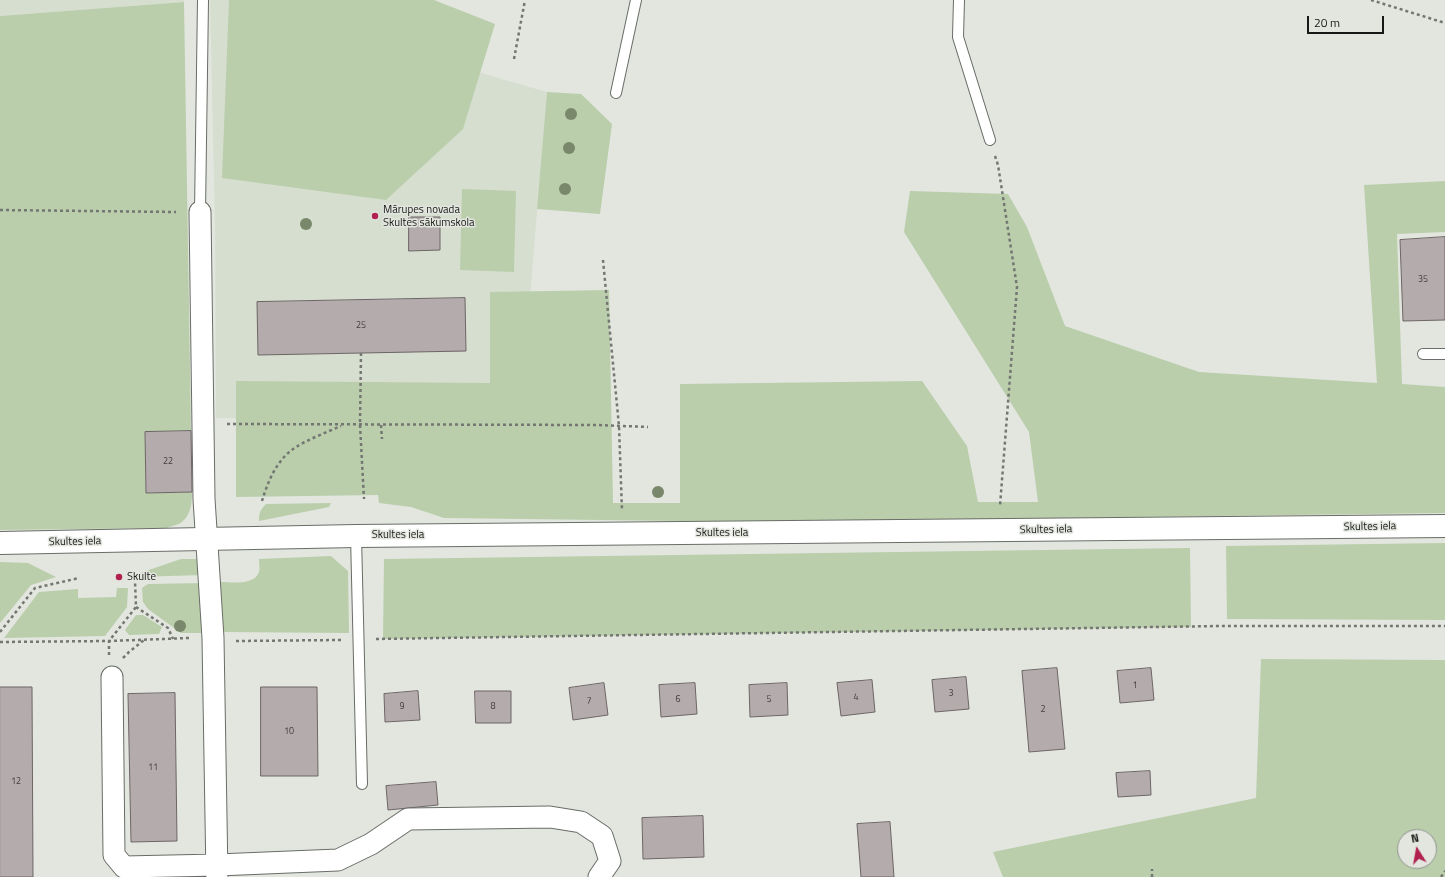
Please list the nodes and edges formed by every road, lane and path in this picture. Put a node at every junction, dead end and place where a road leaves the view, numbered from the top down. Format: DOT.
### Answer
graph roads {
  1 [pos="203,0"];
  2 [pos="525,0"];
  3 [pos="636,0"];
  4 [pos="959,0"];
  5 [pos="1371,0"];
  6 [pos="1445,23"];
  7 [pos="514,59"];
  8 [pos="616,93"];
  9 [pos="990,140"];
  10 [pos="0,210"];
  11 [pos="200,212"];
  12 [pos="603,260"];
  13 [pos="361,353"];
  14 [pos="1423,354"];
  15 [pos="1445,354"];
  16 [pos="203,424"];
  17 [pos="343,425"];
  18 [pos="360,425"];
  19 [pos="381,425"];
  20 [pos="619,426"];
  21 [pos="648,427"];
  22 [pos="382,439"];
  23 [pos="364,499"];
  24 [pos="262,501"];
  25 [pos="1445,526"];
  26 [pos="998,531"];
  27 [pos="623,534"];
  28 [pos="356,536"];
  29 [pos="206,540"];
  30 [pos="0,543"];
  31 [pos="79,578"];
  32 [pos="135,581"];
  33 [pos="136,607"];
  34 [pos="1445,626"];
  35 [pos="0,632"];
  36 [pos="213,638"];
  37 [pos="172,639"];
  38 [pos="358,640"];
  39 [pos="109,641"];
  40 [pos="0,642"];
  41 [pos="112,677"];
  42 [pos="362,784"];
  43 [pos="1152,869"];
  44 [pos="217,871"];
  45 [pos="1445,871"];
  46 [pos="599,877"];
  47 [pos="1152,877"];
  48 [pos="1441,877"];
  1 -- 11 [label="lane"];
  2 -- 7 [label="path"];
  3 -- 8 [label="lane"];
  4 -- 9 [label="lane"];
  5 -- 6 [label="path"];
  9 -- 26 [label="path"];
  10 -- 11 [label="path"];
  11 -- 16 [label="street"];
  12 -- 20 [label="path"];
  13 -- 18 [label="path"];
  14 -- 15 [label="lane"];
  16 -- 17 [label="path"];
  16 -- 29 [label="street"];
  17 -- 18 [label="path"];
  17 -- 24 [label="path"];
  18 -- 19 [label="path"];
  18 -- 23 [label="path"];
  19 -- 20 [label="path"];
  19 -- 22 [label="path"];
  20 -- 21 [label="path"];
  20 -- 27 [label="path"];
  25 -- 26 [label="main road, Skultes iela"];
  26 -- 27 [label="main road, Skultes iela"];
  27 -- 28 [label="main road, Skultes iela"];
  28 -- 29 [label="main road, Skultes iela"];
  28 -- 38 [label="lane"];
  29 -- 30 [label="main road, Skultes iela"];
  29 -- 36 [label="street"];
  31 -- 35 [label="path"];
  32 -- 33 [label="path"];
  33 -- 37 [label="path"];
  33 -- 39 [label="path"];
  34 -- 38 [label="path"];
  36 -- 37 [label="path"];
  36 -- 38 [label="path"];
  36 -- 44 [label="street"];
  37 -- 39 [label="path"];
  38 -- 42 [label="lane"];
  39 -- 40 [label="path"];
  41 -- 44 [label="street"];
  43 -- 47 [label="path"];
  44 -- 46 [label="street"];
  45 -- 48 [label="path"];
}
